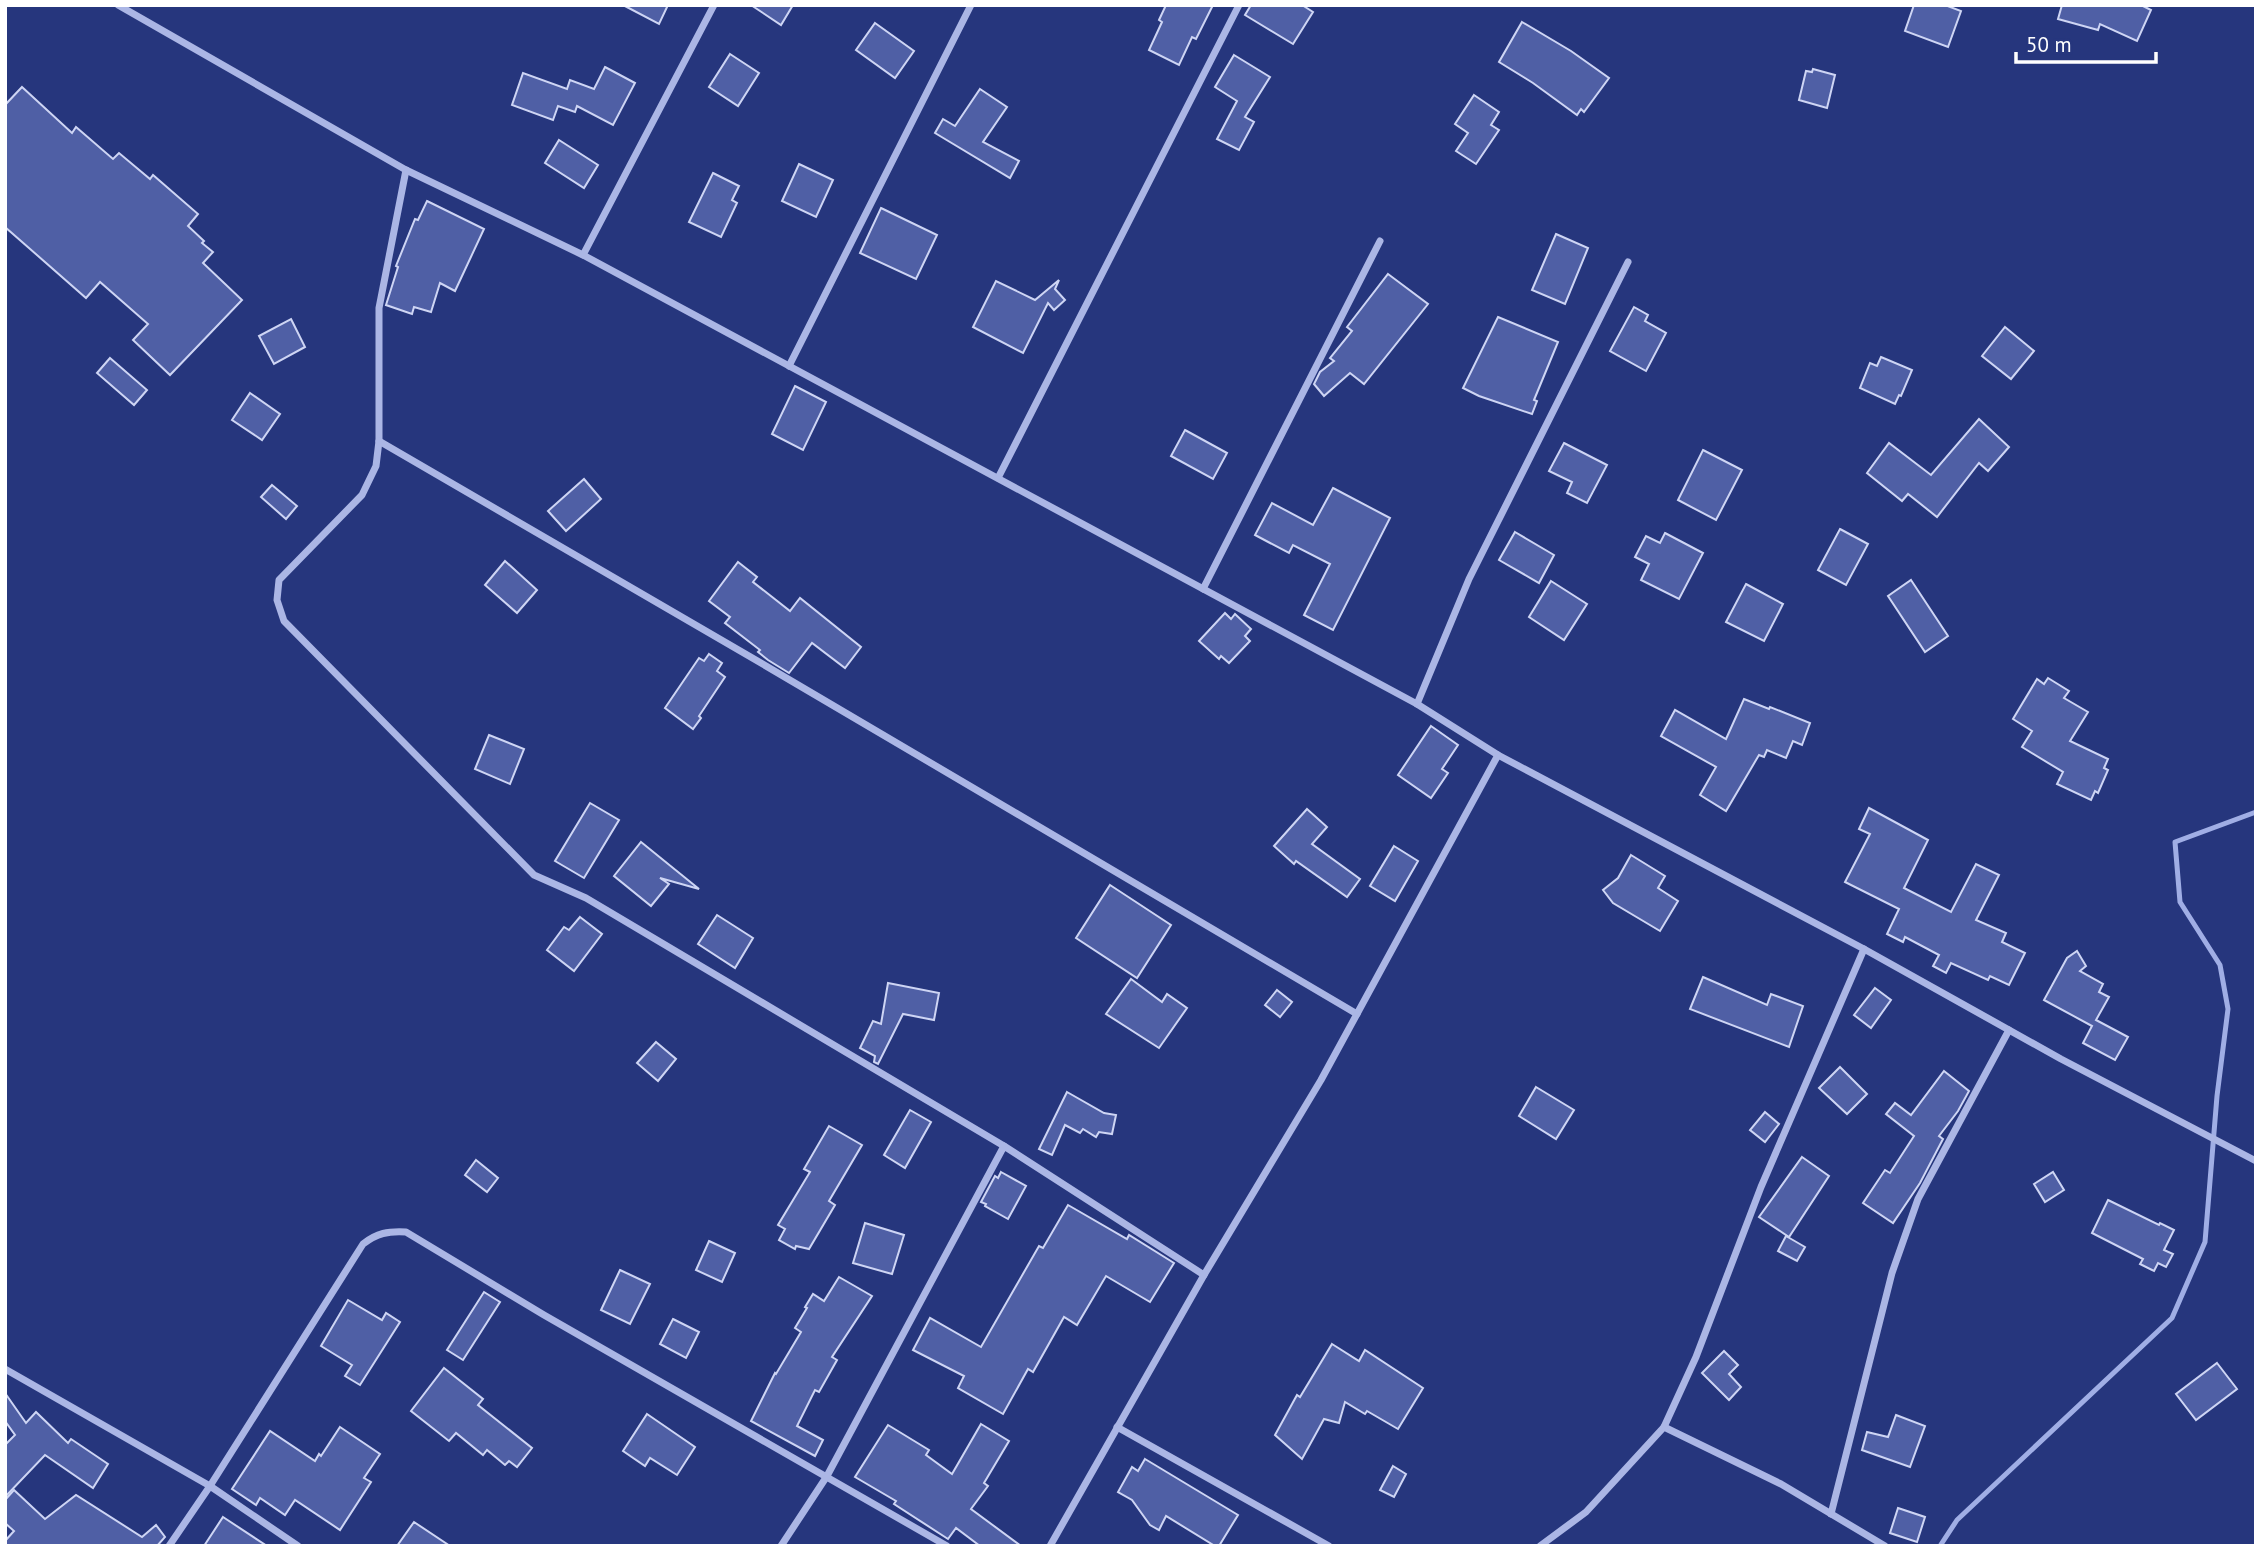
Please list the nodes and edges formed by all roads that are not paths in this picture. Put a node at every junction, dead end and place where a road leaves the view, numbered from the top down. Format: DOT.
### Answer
graph roads {
  1 [pos="118,5"];
  2 [pos="715,5"];
  3 [pos="971,5"];
  4 [pos="1240,5"];
  5 [pos="406,170"];
  6 [pos="1380,241"];
  7 [pos="583,255"];
  8 [pos="1628,262"];
  9 [pos="789,366"];
  10 [pos="379,441"];
  11 [pos="998,478"];
  12 [pos="1203,589"];
  13 [pos="1417,704"];
  14 [pos="1498,755"];
  15 [pos="1864,949"];
  16 [pos="1357,1014"];
  17 [pos="2010,1030"];
  18 [pos="1004,1146"];
  19 [pos="2256,1161"];
  20 [pos="1204,1275"];
  21 [pos="5,1369"];
  22 [pos="1117,1427"];
  23 [pos="1664,1427"];
  24 [pos="827,1476"];
  25 [pos="210,1486"];
  26 [pos="1831,1514"];
  27 [pos="169,1546"];
  28 [pos="298,1546"];
  29 [pos="781,1546"];
  30 [pos="947,1546"];
  31 [pos="1050,1546"];
  32 [pos="1329,1546"];
  33 [pos="1539,1546"];
  34 [pos="1885,1546"];
  1 -- 5 [label="street"];
  2 -- 7 [label="street"];
  3 -- 9 [label="street"];
  4 -- 11 [label="street"];
  5 -- 7 [label="street"];
  5 -- 10 [label="street"];
  6 -- 12 [label="street"];
  7 -- 9 [label="street"];
  8 -- 13 [label="street"];
  9 -- 11 [label="street"];
  10 -- 16 [label="street"];
  10 -- 18 [label="street"];
  11 -- 12 [label="street"];
  12 -- 13 [label="street"];
  13 -- 14 [label="street"];
  14 -- 15 [label="street"];
  14 -- 16 [label="street"];
  15 -- 17 [label="street"];
  15 -- 23 [label="street"];
  16 -- 20 [label="street"];
  17 -- 19 [label="street"];
  17 -- 26 [label="street"];
  18 -- 20 [label="street"];
  18 -- 24 [label="street"];
  20 -- 22 [label="street"];
  21 -- 25 [label="street"];
  22 -- 31 [label="street"];
  22 -- 32 [label="street"];
  23 -- 26 [label="street"];
  23 -- 33 [label="street"];
  24 -- 25 [label="street"];
  24 -- 29 [label="street"];
  24 -- 30 [label="street"];
  25 -- 27 [label="street"];
  25 -- 28 [label="street"];
  26 -- 34 [label="street"];
}
